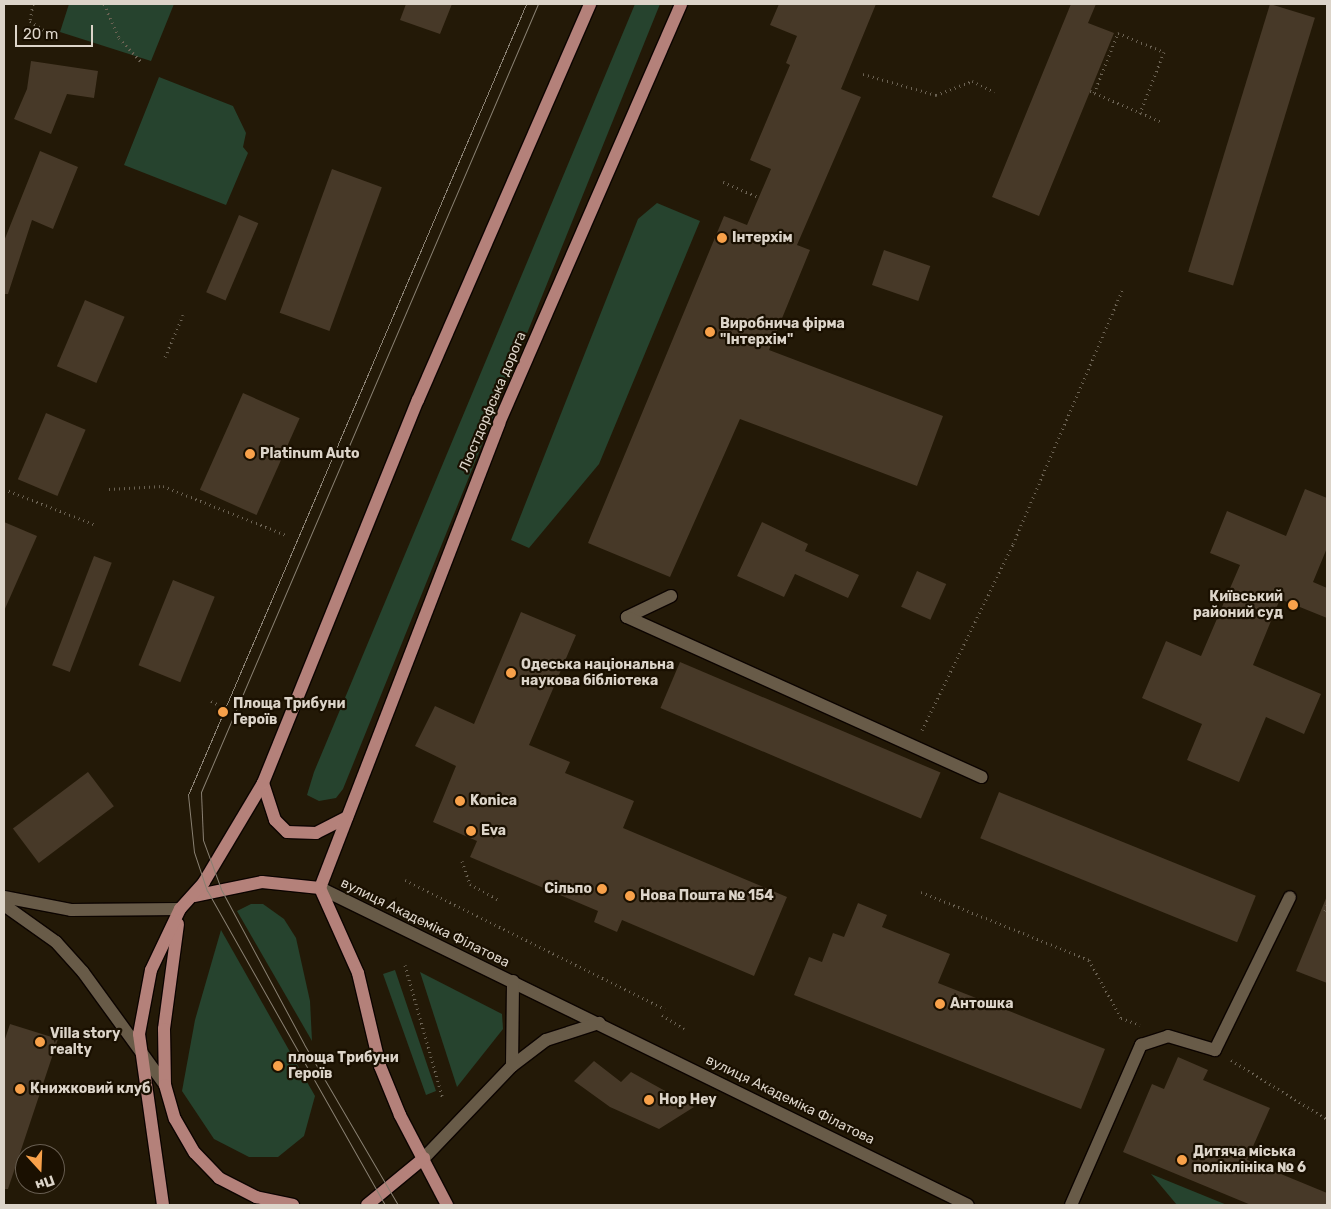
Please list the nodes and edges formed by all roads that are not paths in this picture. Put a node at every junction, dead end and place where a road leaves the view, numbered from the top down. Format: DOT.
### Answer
graph roads {
  1 [pos="590,4"];
  2 [pos="681,4"];
  3 [pos="671,596"];
  4 [pos="982,777"];
  5 [pos="263,784"];
  6 [pos="347,817"];
  7 [pos="320,888"];
  8 [pos="194,896"];
  9 [pos="4,897"];
  10 [pos="1290,897"];
  11 [pos="4,905"];
  12 [pos="180,909"];
  13 [pos="513,981"];
  14 [pos="599,1023"];
  15 [pos="141,1050"];
  16 [pos="512,1066"];
  17 [pos="165,1085"];
  18 [pos="424,1158"];
  19 [pos="163,1205"];
  20 [pos="293,1205"];
  21 [pos="367,1205"];
  22 [pos="447,1205"];
  23 [pos="968,1205"];
  24 [pos="1071,1205"];
  1 -- 5 [label="main road"];
  2 -- 6 [label="main road, Люстдорфська дорога"];
  3 -- 4 [label="main road"];
  5 -- 6 [label="main road"];
  5 -- 8 [label="main road"];
  6 -- 7 [label="main road, Люстдорфська дорога"];
  7 -- 8 [label="main road"];
  7 -- 13 [label="main road, вулиця Академіка Філатова"];
  7 -- 18 [label="main road"];
  8 -- 12 [label="main road"];
  9 -- 12 [label="main road"];
  10 -- 24 [label="main road"];
  11 -- 15 [label="main road"];
  12 -- 15 [label="main road"];
  12 -- 17 [label="main road"];
  13 -- 14 [label="main road, вулиця Академіка Філатова"];
  13 -- 16 [label="main road"];
  14 -- 16 [label="main road"];
  14 -- 23 [label="main road, вулиця Академіка Філатова"];
  15 -- 17 [label="main road"];
  15 -- 19 [label="main road"];
  16 -- 18 [label="main road"];
  17 -- 20 [label="main road"];
  18 -- 21 [label="main road"];
  18 -- 22 [label="main road"];
}
